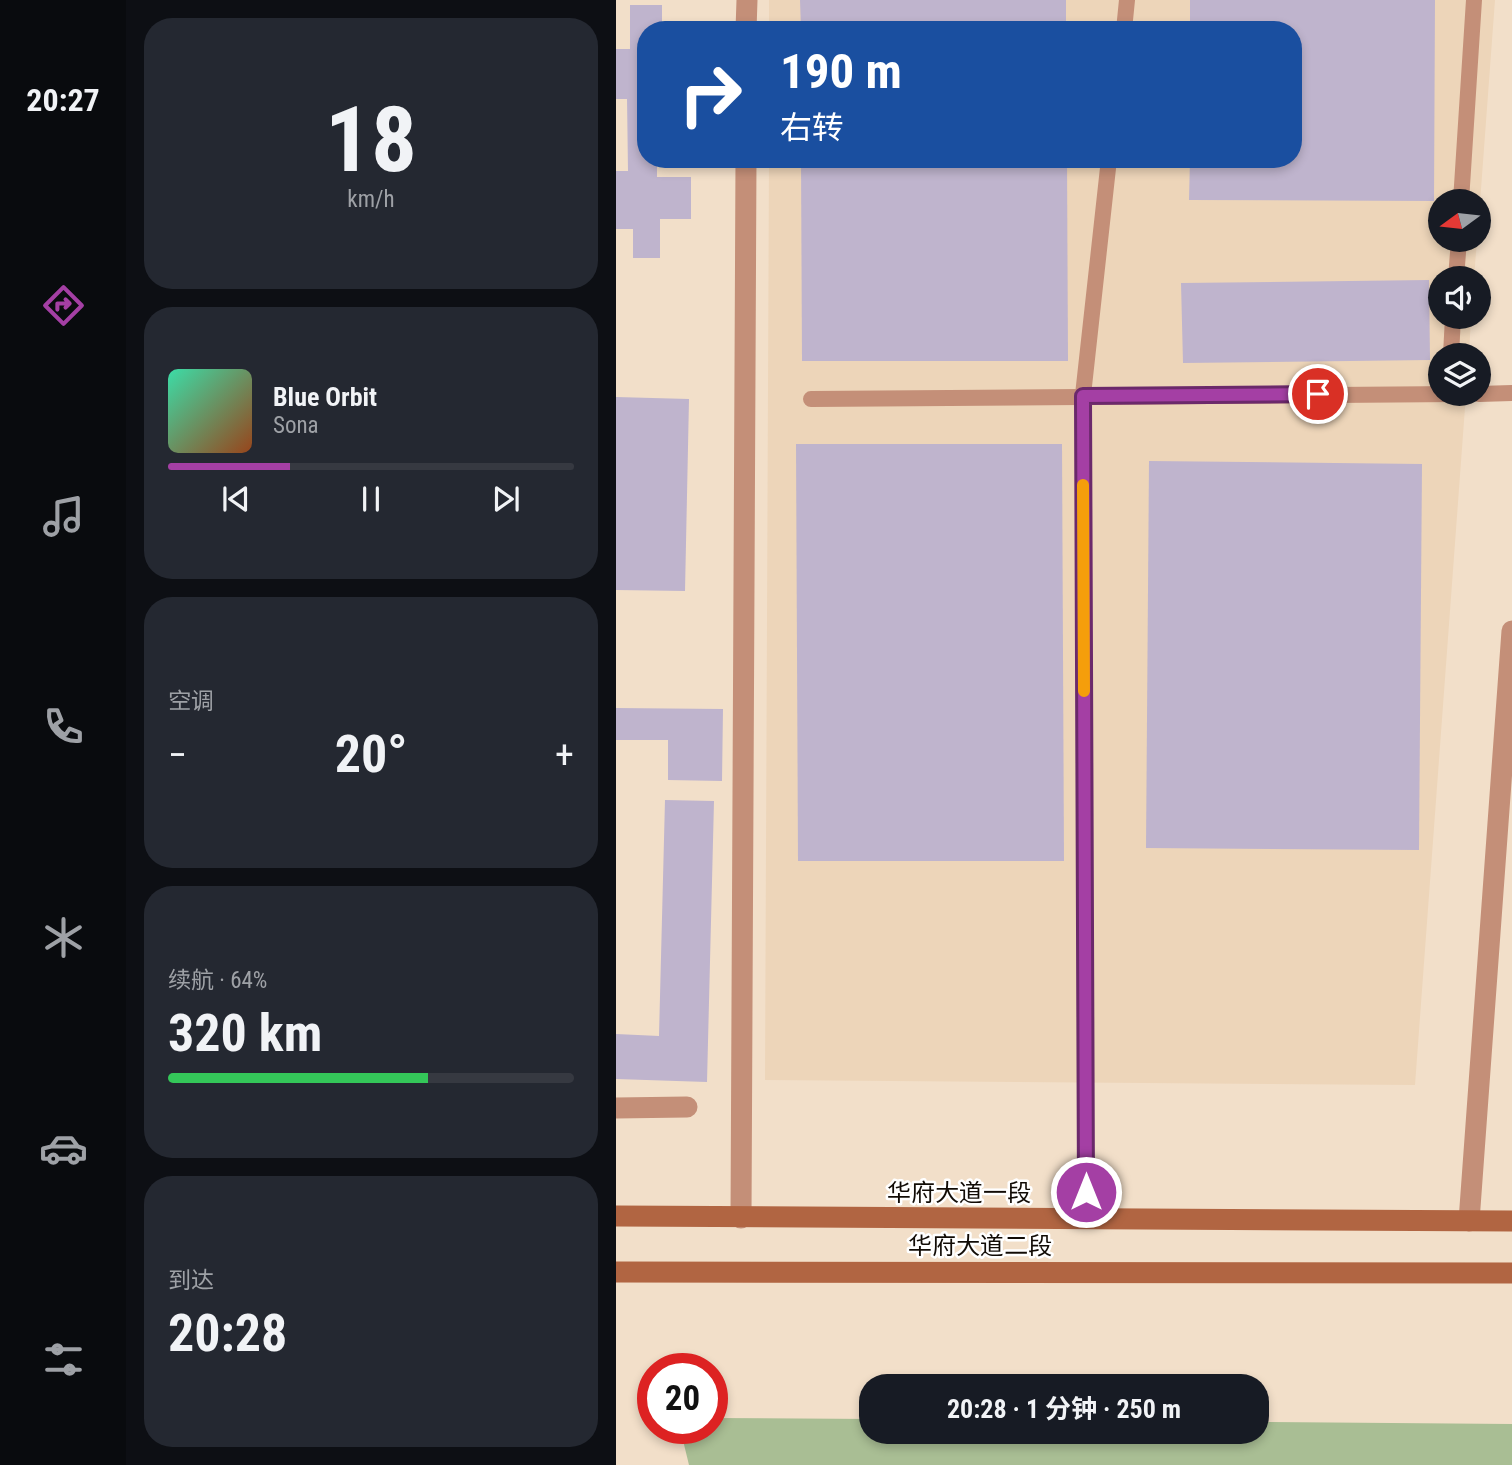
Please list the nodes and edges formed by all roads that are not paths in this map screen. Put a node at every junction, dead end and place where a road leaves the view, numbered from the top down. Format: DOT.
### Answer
graph roads {
  1 [pos="747,0"];
  2 [pos="1127,0"];
  3 [pos="1474,0"];
  4 [pos="746,21"];
  5 [pos="1125,21"];
  6 [pos="746,168"];
  7 [pos="1108,168"];
  8 [pos="1462,189"];
  9 [pos="1512,393"];
  10 [pos="1428,394"];
  11 [pos="1491,394"];
  12 [pos="1083,396"];
  13 [pos="811,399"];
  14 [pos="1512,631"];
  15 [pos="687,1107"];
  16 [pos="616,1108"];
  17 [pos="616,1216"];
  18 [pos="741,1218"];
  19 [pos="1086,1220"];
  20 [pos="1469,1221"];
  21 [pos="1512,1221"];
  22 [pos="616,1272"];
  23 [pos="1512,1273"];
  1 -- 4 [label="street"];
  2 -- 5 [label="lane"];
  3 -- 8 [label="lane"];
  6 -- 18 [label="street"];
  7 -- 12 [label="lane"];
  9 -- 11 [label="lane"];
  10 -- 12 [label="lane"];
  12 -- 13 [label="lane"];
  12 -- 19 [label="lane"];
  14 -- 20 [label="street"];
  15 -- 16 [label="street"];
  17 -- 18 [label="main road, 华府大道一段"];
  18 -- 19 [label="main road, 华府大道一段"];
  19 -- 20 [label="main road, 华府大道一段"];
  20 -- 21 [label="main road, 华府大道一段"];
  22 -- 23 [label="main road, 华府大道二段"];
}
